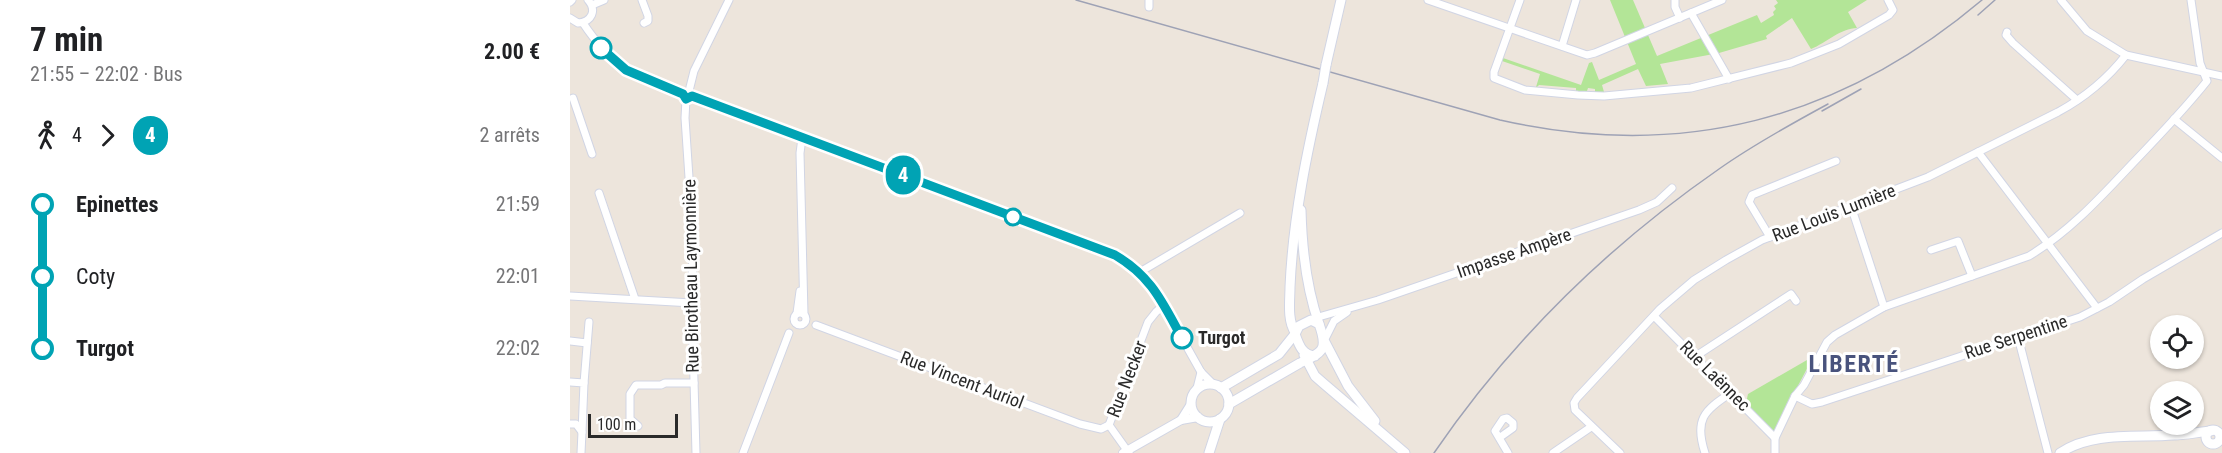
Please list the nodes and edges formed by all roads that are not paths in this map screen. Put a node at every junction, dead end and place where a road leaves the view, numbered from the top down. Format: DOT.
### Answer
graph roads {
  1 [pos="604,0"];
  2 [pos="642,0"];
  3 [pos="729,0"];
  4 [pos="1336,0"];
  5 [pos="1341,0"];
  6 [pos="1428,0"];
  7 [pos="1520,0"];
  8 [pos="1576,0"];
  9 [pos="1675,0"];
  10 [pos="1722,0"];
  11 [pos="1888,0"];
  12 [pos="2061,0"];
  13 [pos="2191,0"];
  14 [pos="590,3"];
  15 [pos="1691,13"];
  16 [pos="570,18"];
  17 [pos="1680,18"];
  18 [pos="583,23"];
  19 [pos="644,23"];
  20 [pos="1509,28"];
  21 [pos="2007,32"];
  22 [pos="1562,46"];
  23 [pos="2126,55"];
  24 [pos="1326,65"];
  25 [pos="2204,71"];
  26 [pos="2222,76"];
  27 [pos="1729,79"];
  28 [pos="688,95"];
  29 [pos="574,97"];
  30 [pos="2077,100"];
  31 [pos="2174,119"];
  32 [pos="802,138"];
  33 [pos="1978,153"];
  34 [pos="592,154"];
  35 [pos="2222,159"];
  36 [pos="1836,161"];
  37 [pos="1672,188"];
  38 [pos="599,193"];
  39 [pos="1300,196"];
  40 [pos="1851,206"];
  41 [pos="1240,213"];
  42 [pos="2222,233"];
  43 [pos="1770,237"];
  44 [pos="2049,243"];
  45 [pos="1931,250"];
  46 [pos="1140,272"];
  47 [pos="1972,276"];
  48 [pos="570,296"];
  49 [pos="635,299"];
  50 [pos="1796,301"];
  51 [pos="692,303"];
  52 [pos="1164,306"];
  53 [pos="1884,307"];
  54 [pos="1352,308"];
  55 [pos="2097,308"];
  56 [pos="1654,316"];
  57 [pos="801,319"];
  58 [pos="1316,320"];
  59 [pos="589,322"];
  60 [pos="1295,333"];
  61 [pos="2018,337"];
  62 [pos="570,341"];
  63 [pos="1325,341"];
  64 [pos="587,343"];
  65 [pos="1696,356"];
  66 [pos="1311,358"];
  67 [pos="1201,372"];
  68 [pos="1283,373"];
  69 [pos="1316,376"];
  70 [pos="570,382"];
  71 [pos="584,383"];
  72 [pos="694,383"];
  73 [pos="1217,386"];
  74 [pos="1197,388"];
  75 [pos="1731,393"];
  76 [pos="1796,396"];
  77 [pos="1191,404"];
  78 [pos="1229,404"];
  79 [pos="1201,419"];
  80 [pos="1220,419"];
  81 [pos="1181,420"];
  82 [pos="570,424"];
  83 [pos="1109,425"];
  84 [pos="638,426"];
  85 [pos="1591,427"];
  86 [pos="582,432"];
  87 [pos="2216,434"];
  88 [pos="1499,438"];
  89 [pos="1774,438"];
  90 [pos="1214,439"];
  91 [pos="1392,441"];
  92 [pos="1126,452"];
  93 [pos="581,453"];
  94 [pos="696,453"];
  95 [pos="743,453"];
  96 [pos="1209,453"];
  97 [pos="1405,453"];
  98 [pos="1508,453"];
  99 [pos="1553,453"];
  100 [pos="1620,453"];
  101 [pos="1705,453"];
  102 [pos="1775,453"];
  103 [pos="2048,453"];
  104 [pos="2060,453"];
  105 [pos="2213,453"];
  1 -- 14 [label="street"];
  2 -- 19 [label="street"];
  3 -- 28 [label="street, Rue Birotheau Laymonnière"];
  4 -- 24 [label="main road"];
  5 -- 24 [label="main road"];
  6 -- 20 [label="street"];
  7 -- 20 [label="street"];
  8 -- 22 [label="street"];
  9 -- 17 [label="street"];
  10 -- 15 [label="street"];
  11 -- 27 [label="street"];
  12 -- 23 [label="street"];
  13 -- 25 [label="street"];
  14 -- 18 [label="street"];
  15 -- 17 [label="street"];
  15 -- 27 [label="street"];
  16 -- 18 [label="street"];
  17 -- 22 [label="street"];
  18 -- 28 [label="street"];
  20 -- 22 [label="street"];
  20 -- 27 [label="street"];
  21 -- 30 [label="street"];
  23 -- 25 [label="street"];
  23 -- 30 [label="street, Rue Louis Lumière"];
  24 -- 39 [label="main road, bridge"];
  25 -- 26 [label="street"];
  25 -- 31 [label="street"];
  28 -- 32 [label="street"];
  28 -- 51 [label="street, Rue Birotheau Laymonnière"];
  29 -- 34 [label="street"];
  30 -- 33 [label="street, Rue Louis Lumière"];
  31 -- 35 [label="street"];
  31 -- 44 [label="street"];
  32 -- 46 [label="street"];
  32 -- 57 [label="street"];
  33 -- 40 [label="street, Rue Louis Lumière"];
  33 -- 44 [label="street"];
  36 -- 43 [label="street"];
  37 -- 54 [label="street, Impasse Ampère"];
  38 -- 49 [label="street"];
  39 -- 58 [label="main road"];
  39 -- 60 [label="main road"];
  40 -- 43 [label="street, Rue Louis Lumière"];
  40 -- 53 [label="street"];
  41 -- 46 [label="street"];
  42 -- 55 [label="street, Rue Serpentine"];
  43 -- 56 [label="street, Rue Louis Lumière"];
  44 -- 47 [label="street"];
  44 -- 55 [label="street"];
  45 -- 47 [label="street"];
  46 -- 52 [label="street"];
  47 -- 53 [label="street"];
  48 -- 49 [label="street"];
  49 -- 51 [label="street"];
  50 -- 65 [label="street"];
  51 -- 72 [label="street, Rue Birotheau Laymonnière"];
  52 -- 67 [label="street"];
  52 -- 83 [label="street, Rue Necker"];
  53 -- 76 [label="street"];
  54 -- 58 [label="street, Impasse Ampère"];
  54 -- 63 [label="street, Impasse Ampère"];
  55 -- 61 [label="street, Rue Serpentine"];
  56 -- 65 [label="street, Rue Laënnec"];
  56 -- 85 [label="street, Rue Louis Lumière"];
  57 -- 83 [label="street, Rue Vincent Auriol"];
  57 -- 95 [label="street"];
  58 -- 60 [label="main road"];
  58 -- 63 [label="main road"];
  59 -- 64 [label="street"];
  60 -- 66 [label="main road"];
  60 -- 73 [label="main road"];
  61 -- 76 [label="street, Rue Serpentine"];
  61 -- 103 [label="street"];
  62 -- 64 [label="street"];
  63 -- 66 [label="main road"];
  63 -- 91 [label="main road"];
  64 -- 71 [label="street"];
  65 -- 75 [label="street, Rue Laënnec"];
  66 -- 68 [label="main road"];
  66 -- 69 [label="main road"];
  67 -- 73 [label="street"];
  67 -- 74 [label="street"];
  68 -- 69 [label="main road"];
  68 -- 78 [label="main road"];
  69 -- 91 [label="main road"];
  70 -- 71 [label="street"];
  71 -- 86 [label="street"];
  72 -- 84 [label="street"];
  72 -- 94 [label="street, Rue Birotheau Laymonnière"];
  73 -- 74 [label="main road"];
  73 -- 78 [label="main road"];
  74 -- 77 [label="main road"];
  75 -- 89 [label="street, Rue Laënnec"];
  75 -- 101 [label="street"];
  76 -- 89 [label="street"];
  77 -- 79 [label="main road"];
  77 -- 81 [label="street"];
  78 -- 80 [label="main road"];
  79 -- 80 [label="main road"];
  79 -- 81 [label="street"];
  79 -- 90 [label="main road"];
  80 -- 90 [label="main road"];
  81 -- 92 [label="street"];
  82 -- 86 [label="street"];
  83 -- 92 [label="street, Rue Necker"];
  85 -- 99 [label="street"];
  85 -- 100 [label="street"];
  86 -- 93 [label="street"];
  87 -- 104 [label="main road"];
  87 -- 105 [label="main road"];
  88 -- 98 [label="street"];
  89 -- 102 [label="street"];
  90 -- 96 [label="main road"];
  91 -- 97 [label="main road"];
}
